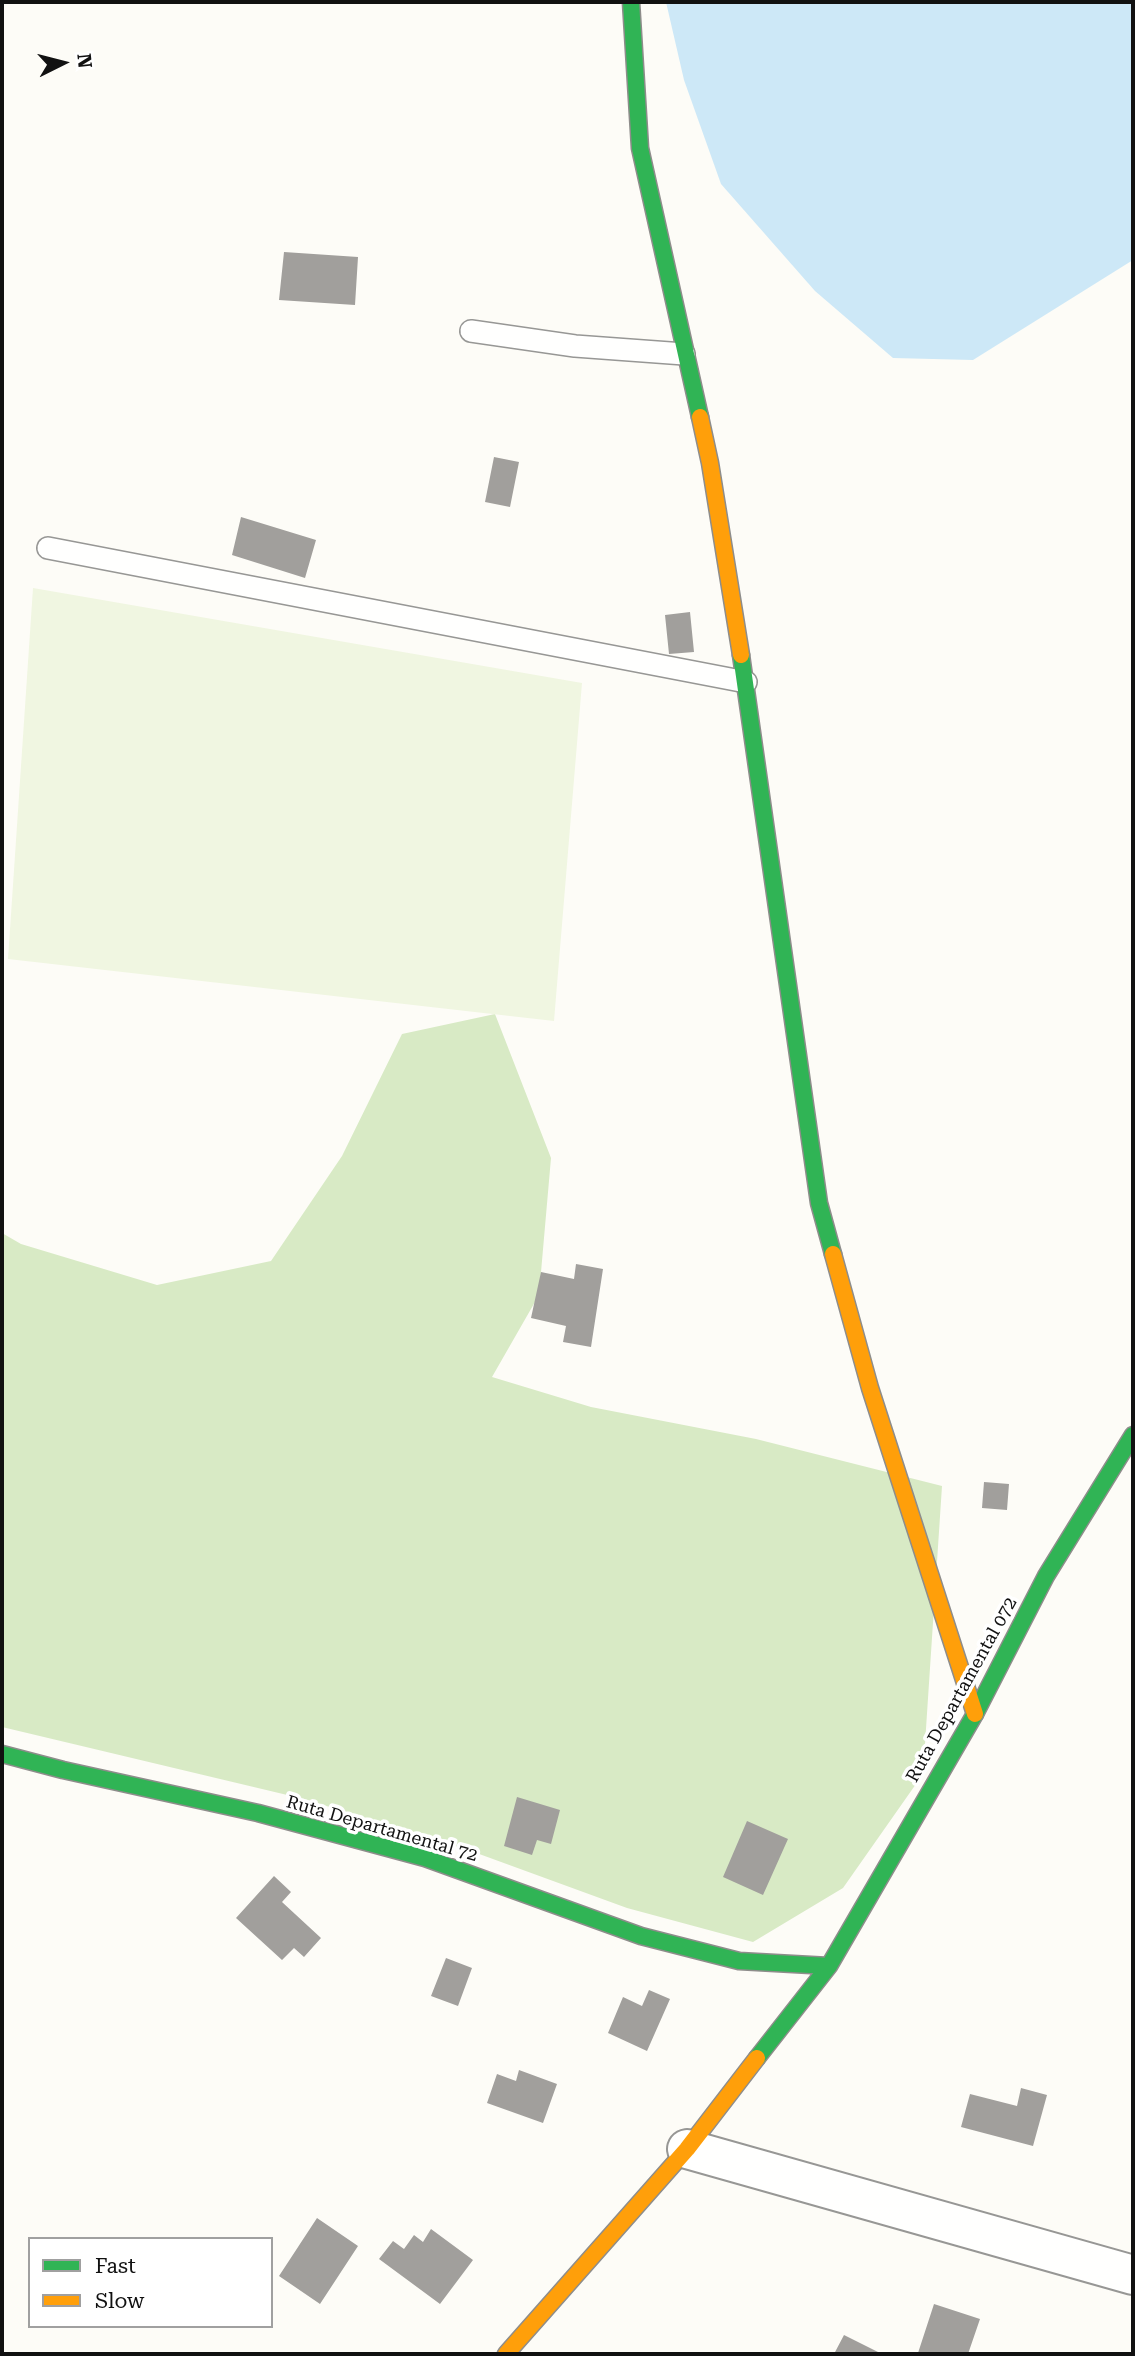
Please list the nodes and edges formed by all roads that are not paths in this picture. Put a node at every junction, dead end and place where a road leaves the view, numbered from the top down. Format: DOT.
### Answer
graph roads {
  1 [pos="632,2"];
  2 [pos="471,331"];
  3 [pos="684,354"];
  4 [pos="48,548"];
  5 [pos="746,682"];
  6 [pos="1133,1435"];
  7 [pos="975,1714"];
  8 [pos="2,1754"];
  9 [pos="829,1966"];
  10 [pos="687,2149"];
  11 [pos="1133,2275"];
  12 [pos="506,2354"];
  1 -- 3 [label="main road"];
  2 -- 3 [label="lane"];
  3 -- 5 [label="main road"];
  4 -- 5 [label="lane"];
  5 -- 7 [label="main road"];
  6 -- 7 [label="main road, Ruta Departamental 072"];
  7 -- 9 [label="main road, Ruta Departamental 072"];
  8 -- 9 [label="main road, Ruta Departamental 72"];
  9 -- 10 [label="main road, Ruta Departamental 072"];
  10 -- 11 [label="street"];
  10 -- 12 [label="main road, Ruta Departamental 072"];
}
